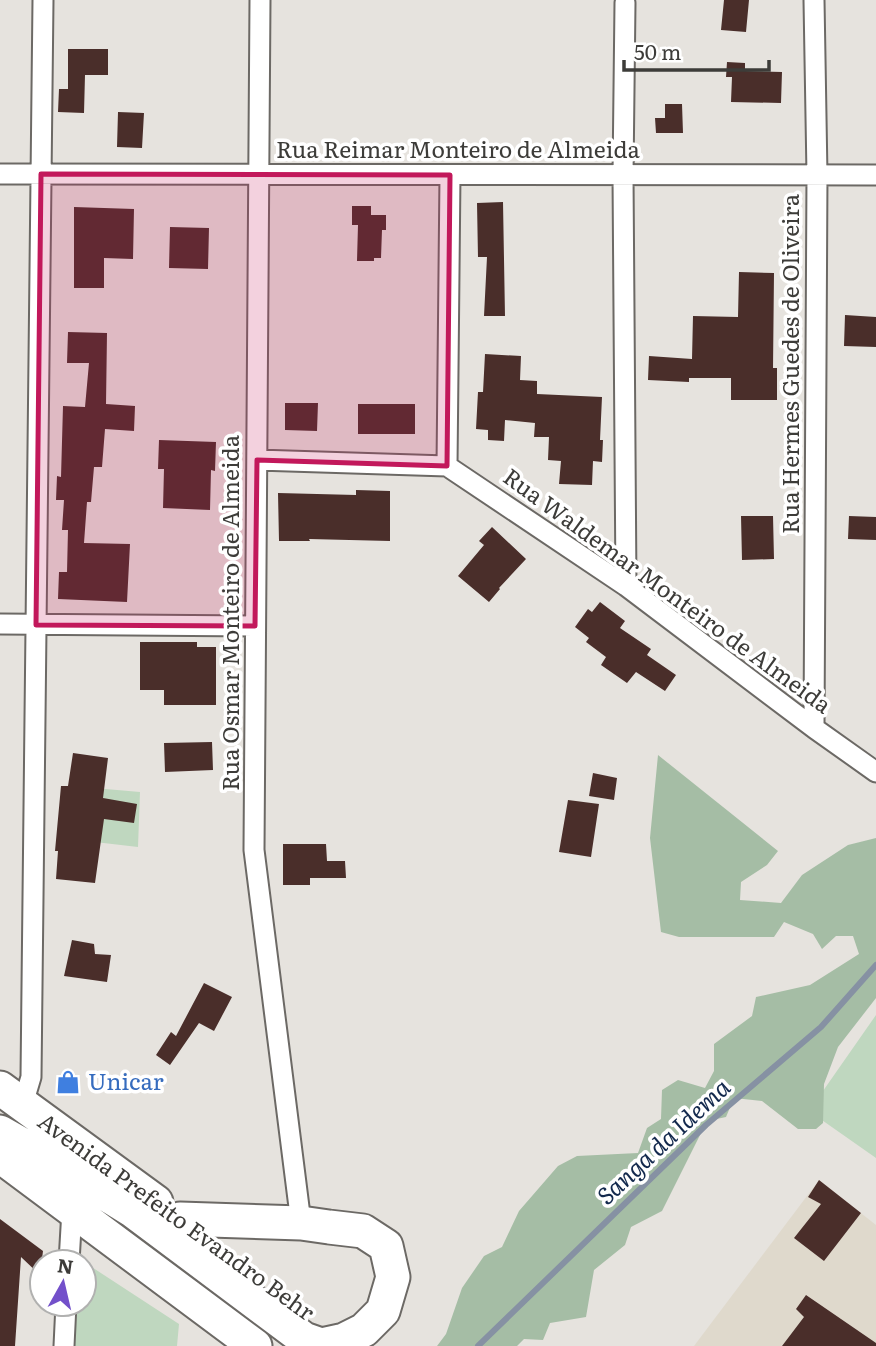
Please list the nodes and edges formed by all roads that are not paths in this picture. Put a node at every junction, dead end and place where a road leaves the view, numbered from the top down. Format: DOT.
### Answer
graph roads {
  1 [pos="43,0"];
  2 [pos="260,0"];
  3 [pos="814,0"];
  4 [pos="625,3"];
  5 [pos="0,174"];
  6 [pos="41,174"];
  7 [pos="258,174"];
  8 [pos="450,174"];
  9 [pos="624,175"];
  10 [pos="817,175"];
  11 [pos="876,175"];
  12 [pos="257,460"];
  13 [pos="447,466"];
  14 [pos="626,586"];
  15 [pos="0,624"];
  16 [pos="36,625"];
  17 [pos="256,626"];
  18 [pos="814,728"];
  19 [pos="876,772"];
  20 [pos="11,1096"];
  21 [pos="0,1132"];
  22 [pos="0,1156"];
  23 [pos="72,1210"];
  24 [pos="180,1219"];
  25 [pos="301,1223"];
  26 [pos="70,1248"];
  27 [pos="65,1318"];
  28 [pos="348,1343"];
  29 [pos="64,1346"];
  30 [pos="255,1346"];
  1 -- 6 [label="street"];
  2 -- 7 [label="street, Rua Osmar Monteiro de Almeida"];
  3 -- 10 [label="street, Rua Hermes Guedes de Oliveira"];
  4 -- 9 [label="street"];
  5 -- 6 [label="street, Rua Reimar Monteiro de Almeida"];
  6 -- 7 [label="street, Rua Reimar Monteiro de Almeida"];
  6 -- 16 [label="street"];
  7 -- 8 [label="street, Rua Reimar Monteiro de Almeida"];
  7 -- 12 [label="street, Rua Osmar Monteiro de Almeida"];
  8 -- 9 [label="street, Rua Reimar Monteiro de Almeida"];
  8 -- 13 [label="street"];
  9 -- 10 [label="street, Rua Reimar Monteiro de Almeida"];
  9 -- 14 [label="street"];
  10 -- 11 [label="street, Rua Reimar Monteiro de Almeida"];
  10 -- 18 [label="street, Rua Hermes Guedes de Oliveira"];
  12 -- 13 [label="street"];
  12 -- 17 [label="street, Rua Osmar Monteiro de Almeida"];
  13 -- 14 [label="street, Rua Waldemar Monteiro de Almeida"];
  14 -- 18 [label="street, Rua Waldemar Monteiro de Almeida"];
  15 -- 16 [label="street"];
  16 -- 17 [label="street"];
  16 -- 20 [label="street"];
  17 -- 25 [label="street, Rua Osmar Monteiro de Almeida"];
  18 -- 19 [label="street, Rua Waldemar Monteiro de Almeida"];
  20 -- 24 [label="highway, Avenida Prefeito Evandro Behr"];
  21 -- 28 [label="highway"];
  22 -- 23 [label="highway"];
  23 -- 26 [label="street"];
  23 -- 30 [label="highway"];
  24 -- 25 [label="highway"];
  24 -- 28 [label="highway, Avenida Prefeito Evandro Behr"];
  25 -- 28 [label="highway"];
  27 -- 29 [label="street"];
}
